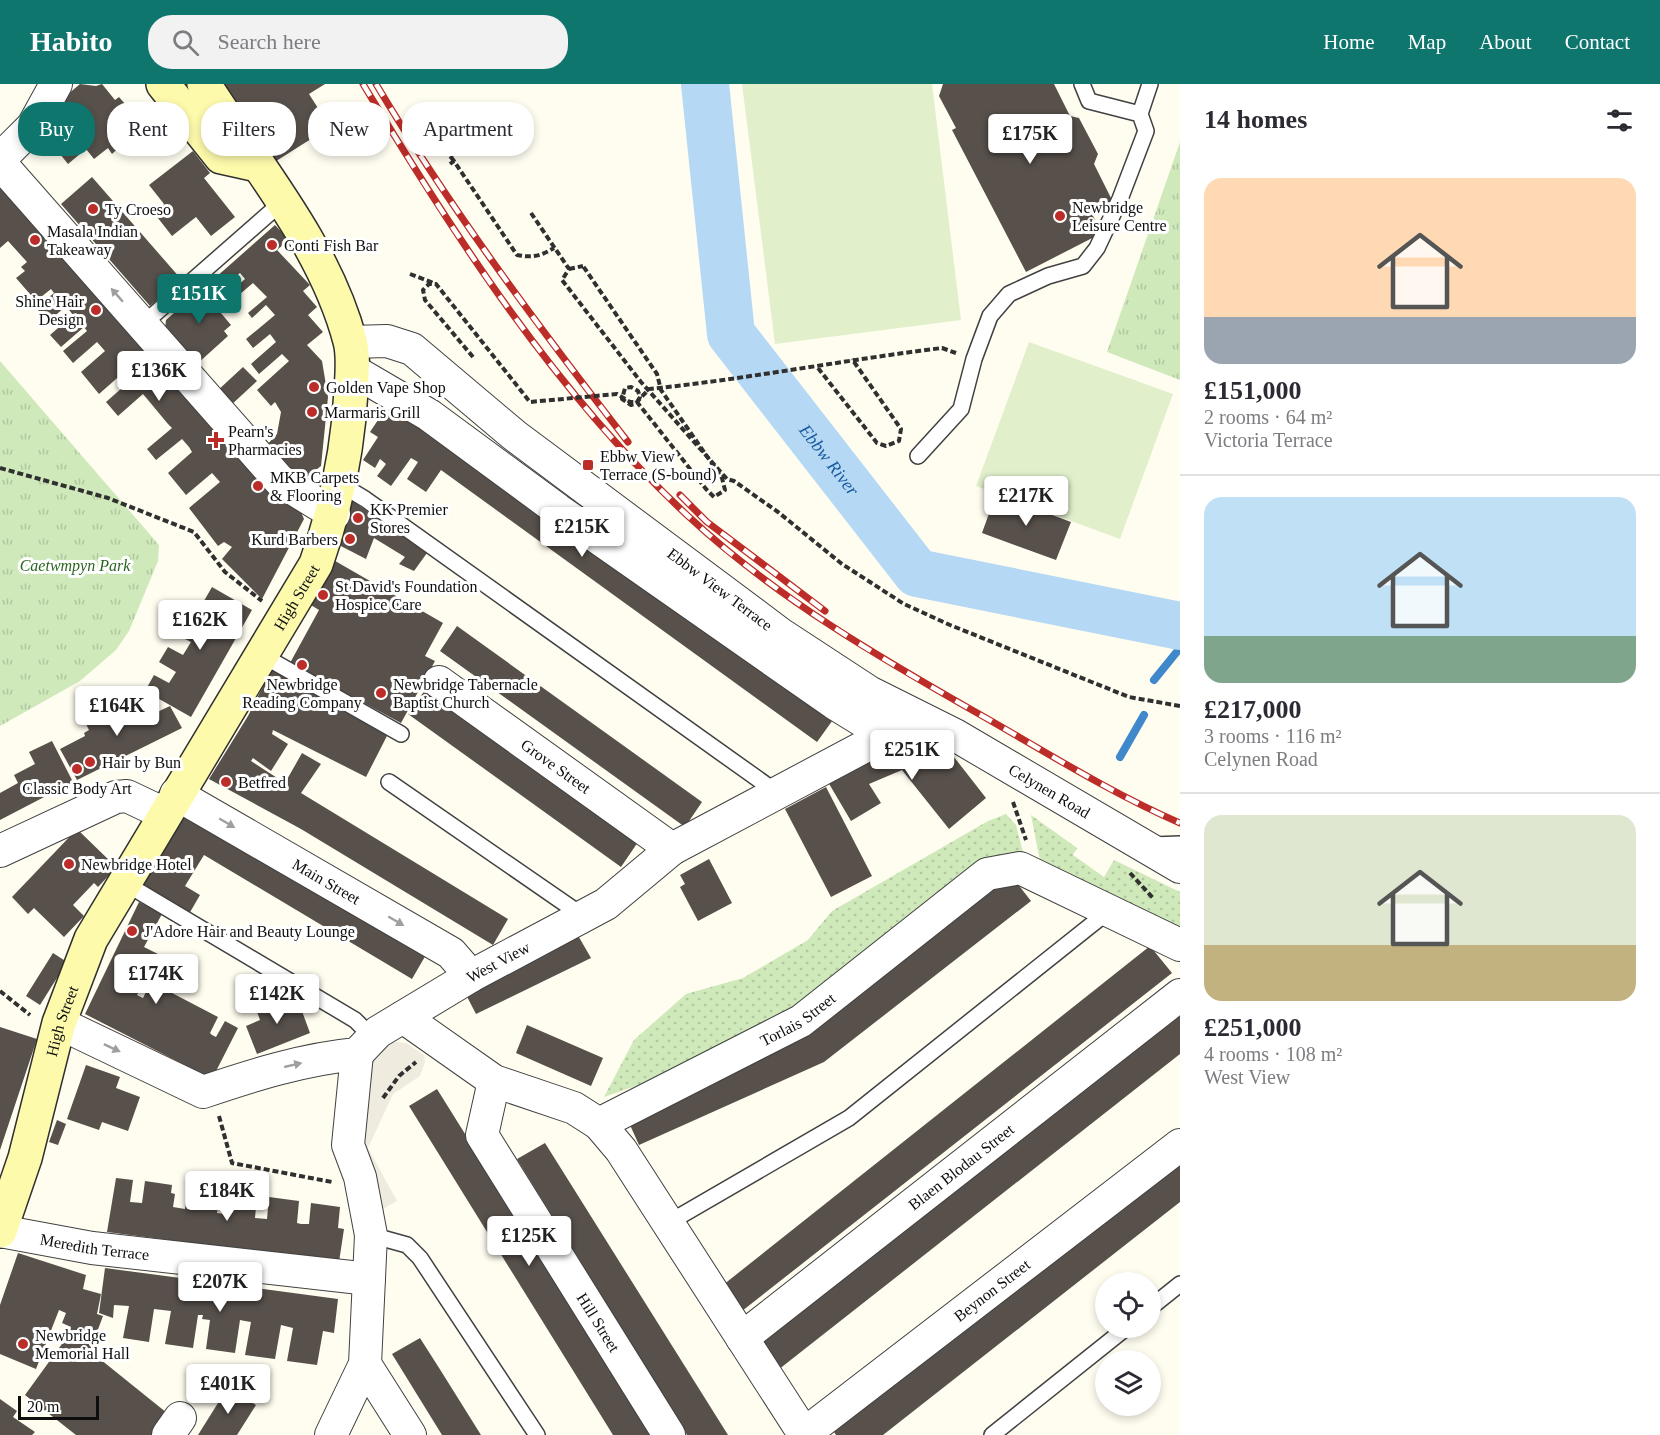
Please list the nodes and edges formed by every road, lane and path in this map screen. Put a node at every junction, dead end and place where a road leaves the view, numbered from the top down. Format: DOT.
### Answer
graph roads {
  1 [pos="56,84"];
  2 [pos="164,84"];
  3 [pos="204,84"];
  4 [pos="1082,84"];
  5 [pos="1150,84"];
  6 [pos="1140,114"];
  7 [pos="450,156"];
  8 [pos="0,161"];
  9 [pos="257,165"];
  10 [pos="282,203"];
  11 [pos="531,213"];
  12 [pos="554,248"];
  13 [pos="569,269"];
  14 [pos="410,274"];
  15 [pos="436,284"];
  16 [pos="142,325"];
  17 [pos="942,348"];
  18 [pos="351,356"];
  19 [pos="473,357"];
  20 [pos="852,359"];
  21 [pos="818,368"];
  22 [pos="649,389"];
  23 [pos="637,402"];
  24 [pos="918,456"];
  25 [pos="0,468"];
  26 [pos="337,499"];
  27 [pos="286,611"];
  28 [pos="260,654"];
  29 [pos="439,682"];
  30 [pos="1180,706"];
  31 [pos="918,718"];
  32 [pos="401,734"];
  33 [pos="886,735"];
  34 [pos="999,761"];
  35 [pos="389,782"];
  36 [pos="779,794"];
  37 [pos="171,804"];
  38 [pos="1135,841"];
  39 [pos="1180,844"];
  40 [pos="672,849"];
  41 [pos="0,851"];
  42 [pos="1180,867"];
  43 [pos="1038,875"];
  44 [pos="123,882"];
  45 [pos="1157,903"];
  46 [pos="1110,910"];
  47 [pos="583,916"];
  48 [pos="1180,945"];
  49 [pos="471,976"];
  50 [pos="0,991"];
  51 [pos="1180,995"];
  52 [pos="403,1017"];
  53 [pos="59,1023"];
  54 [pos="365,1046"];
  55 [pos="446,1049"];
  56 [pos="494,1081"];
  57 [pos="212,1089"];
  58 [pos="380,1101"];
  59 [pos="599,1124"];
  60 [pos="1180,1146"];
  61 [pos="362,1188"];
  62 [pos="668,1223"];
  63 [pos="0,1231"];
  64 [pos="371,1235"];
  65 [pos="369,1279"];
  66 [pos="1180,1284"];
  67 [pos="1161,1299"];
  68 [pos="742,1338"];
  69 [pos="1113,1338"];
  70 [pos="365,1364"];
  71 [pos="331,1435"];
  72 [pos="410,1435"];
  73 [pos="537,1435"];
  74 [pos="669,1435"];
  75 [pos="804,1435"];
  76 [pos="992,1435"];
  1 -- 8 [label="street"];
  2 -- 9 [label="street"];
  3 -- 9 [label="street, High Street"];
  4 -- 6 [label="lane"];
  5 -- 6 [label="lane"];
  6 -- 24 [label="lane"];
  7 -- 12 [label="path"];
  16 -- 8 [label="street, one-way"];
  9 -- 10 [label="street, High Street"];
  10 -- 16 [label="lane"];
  10 -- 18 [label="street, High Street"];
  11 -- 12 [label="path"];
  12 -- 13 [label="path"];
  13 -- 22 [label="path"];
  13 -- 23 [label="path, bridge"];
  14 -- 15 [label="path"];
  15 -- 19 [label="path, bridge"];
  15 -- 23 [label="path, bridge"];
  16 -- 26 [label="street"];
  17 -- 20 [label="path"];
  18 -- 26 [label="street, High Street"];
  18 -- 31 [label="street, Ebbw View Terrace"];
  18 -- 33 [label="street"];
  20 -- 21 [label="path"];
  20 -- 21 [label="path"];
  21 -- 22 [label="path"];
  22 -- 23 [label="path"];
  22 -- 30 [label="path"];
  25 -- 27 [label="path"];
  26 -- 27 [label="street, High Street"];
  26 -- 36 [label="lane"];
  27 -- 28 [label="street, High Street"];
  28 -- 32 [label="lane"];
  28 -- 37 [label="street, High Street"];
  29 -- 40 [label="street, Grove Street"];
  31 -- 33 [label="street, West View"];
  31 -- 34 [label="street, Celynen Road"];
  33 -- 36 [label="street, West View"];
  34 -- 38 [label="street, Celynen Road"];
  34 -- 43 [label="path"];
  35 -- 47 [label="lane"];
  36 -- 40 [label="street, West View"];
  37 -- 41 [label="street, Main Street"];
  37 -- 44 [label="street, High Street"];
  37 -- 49 [label="street, Main Street, one-way"];
  38 -- 39 [label="lane"];
  38 -- 42 [label="street, Celynen Road"];
  38 -- 45 [label="path"];
  40 -- 47 [label="street, West View"];
  43 -- 46 [label="street, Torlais Street"];
  43 -- 59 [label="street, Torlais Street"];
  44 -- 53 [label="street, High Street"];
  44 -- 54 [label="lane"];
  46 -- 48 [label="street, Torlais Street"];
  46 -- 62 [label="lane"];
  47 -- 49 [label="street, West View"];
  49 -- 52 [label="street, West View"];
  50 -- 53 [label="path"];
  51 -- 68 [label="street, Blaen Blodau Street"];
  52 -- 54 [label="street, West View"];
  52 -- 55 [label="street"];
  53 -- 57 [label="street, West View, one-way"];
  53 -- 63 [label="street, High Street"];
  57 -- 54 [label="street, West View, one-way"];
  54 -- 61 [label="street"];
  55 -- 56 [label="street"];
  55 -- 58 [label="path"];
  56 -- 59 [label="street"];
  56 -- 74 [label="street, Hill Street"];
  57 -- 61 [label="path"];
  59 -- 62 [label="street"];
  60 -- 75 [label="street, Beynon Street"];
  61 -- 64 [label="street"];
  62 -- 68 [label="street"];
  63 -- 65 [label="street, Meredith Terrace"];
  64 -- 65 [label="street"];
  64 -- 73 [label="lane"];
  65 -- 70 [label="street"];
  66 -- 67 [label="lane"];
  68 -- 75 [label="street"];
  69 -- 76 [label="lane"];
  70 -- 71 [label="street"];
  70 -- 72 [label="street"];
}
